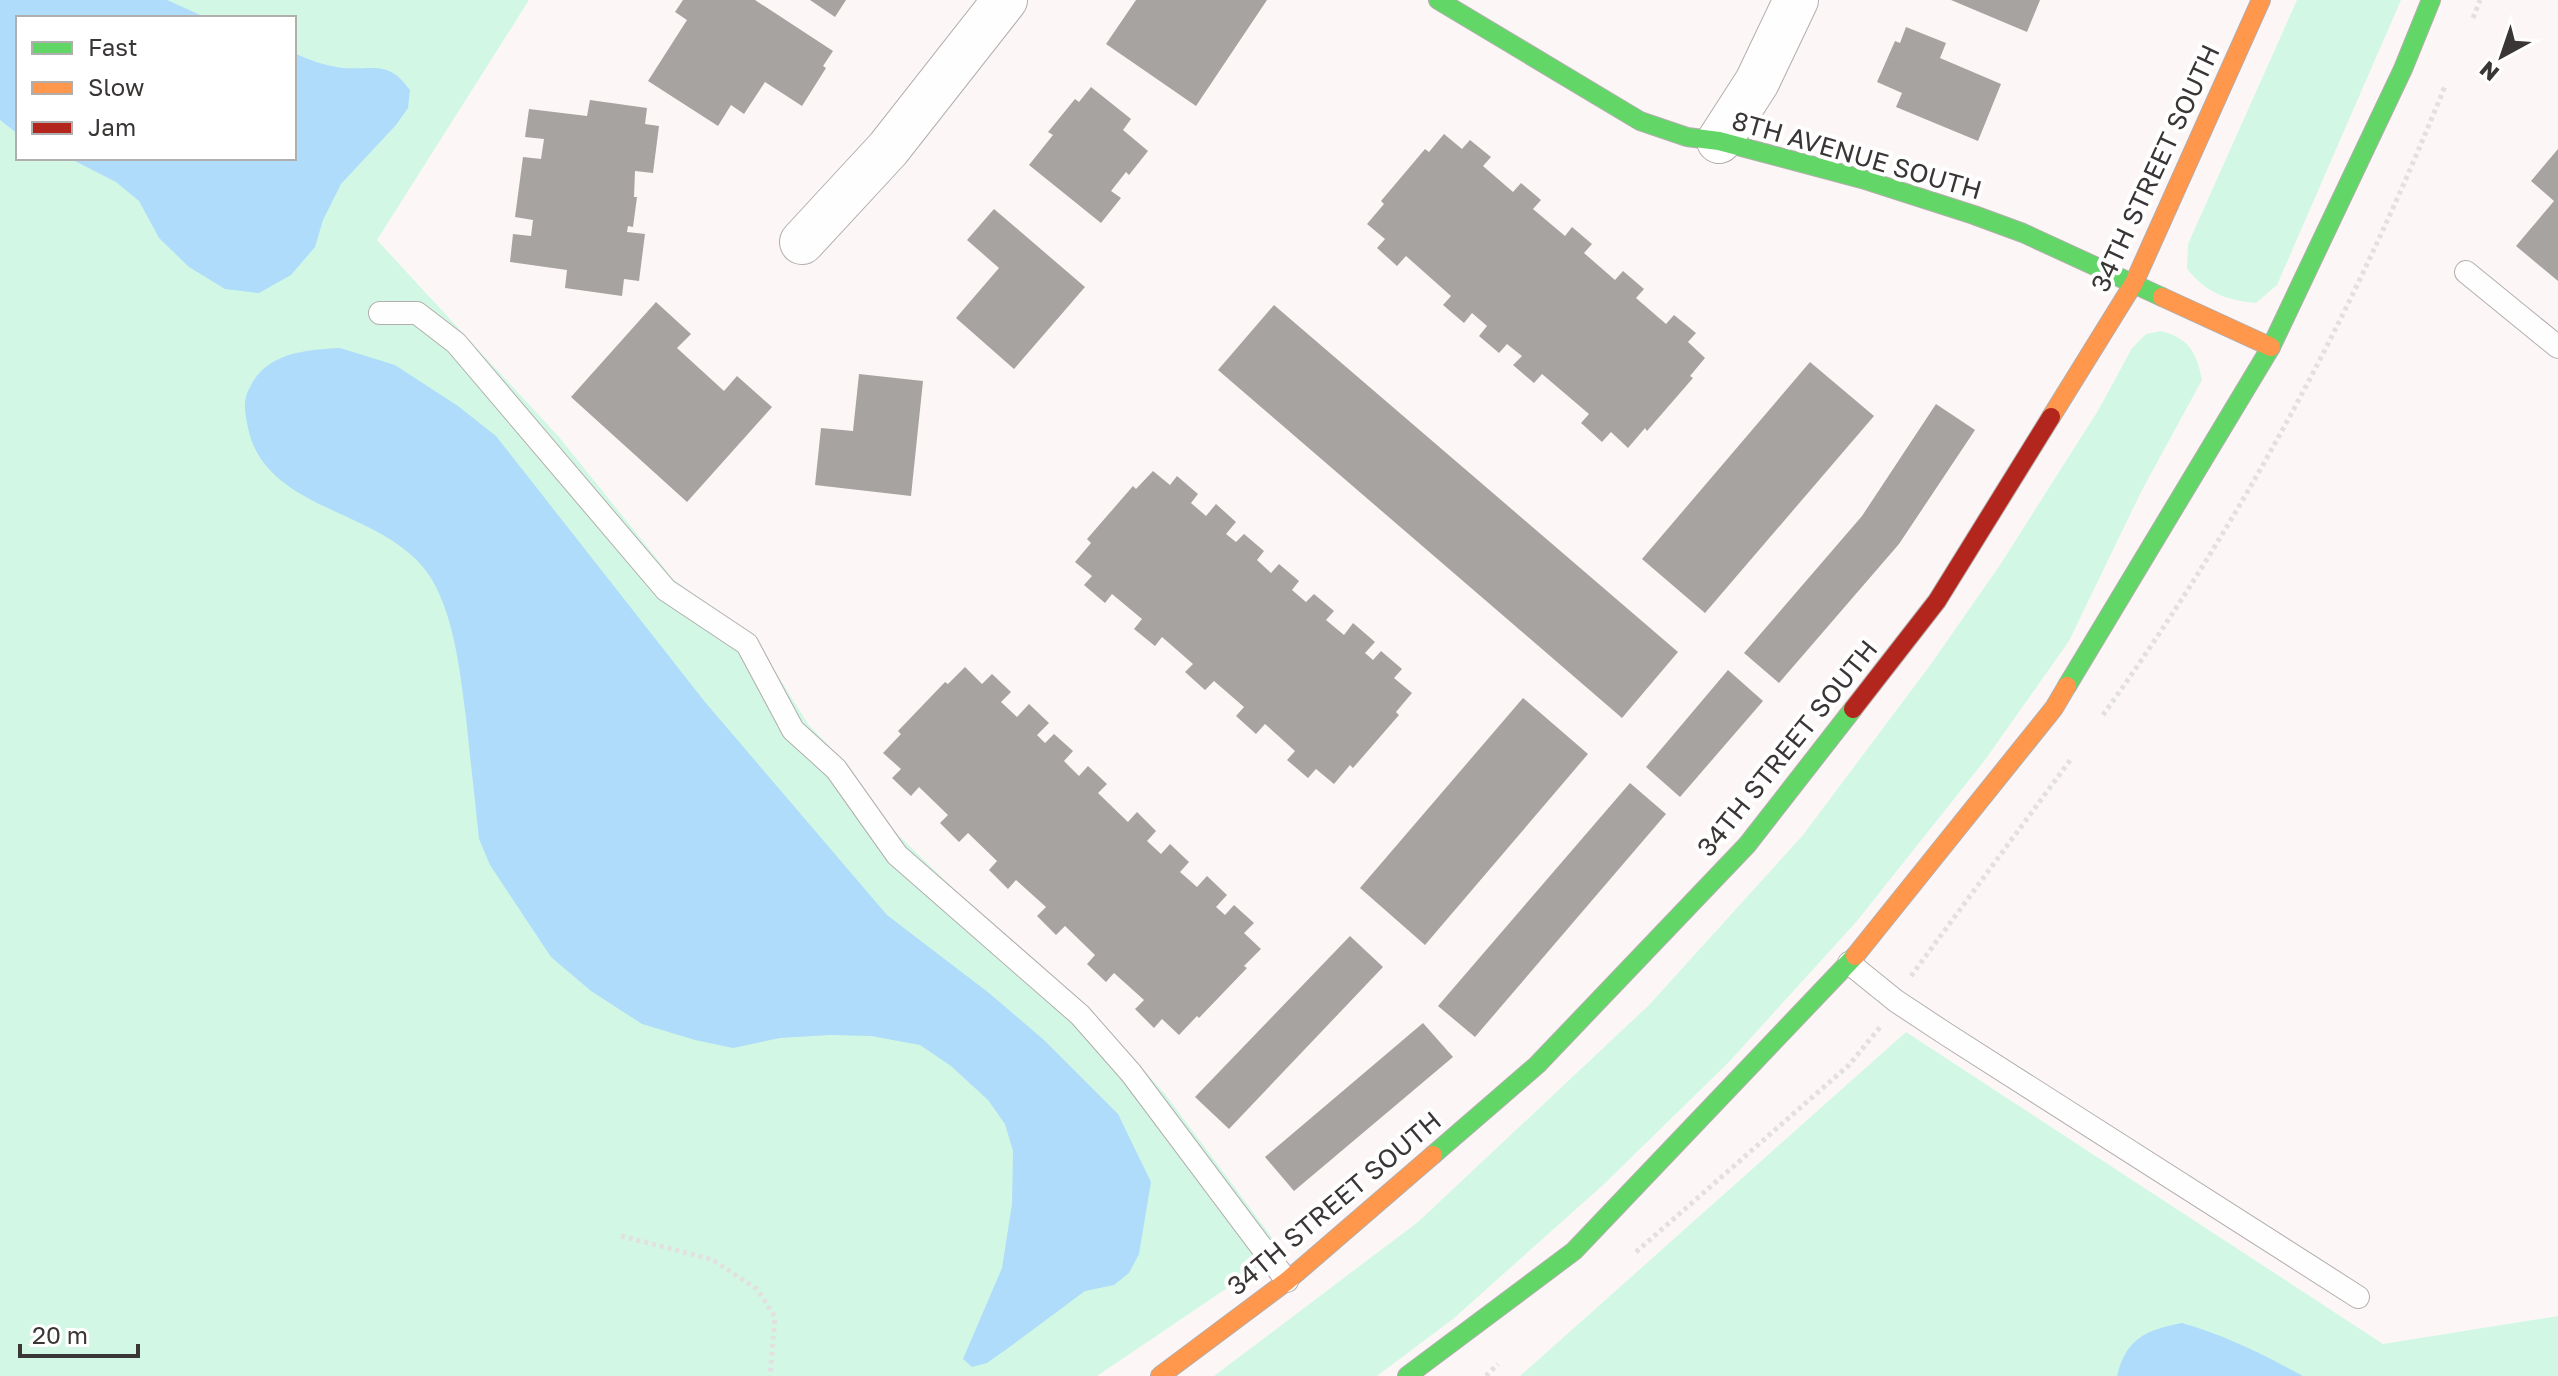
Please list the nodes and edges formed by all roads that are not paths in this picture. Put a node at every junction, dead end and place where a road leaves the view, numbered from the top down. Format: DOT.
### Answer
graph roads {
  1 [pos="1005,0"];
  2 [pos="1438,0"];
  3 [pos="1796,0"];
  4 [pos="2261,0"];
  5 [pos="2431,0"];
  6 [pos="1719,141"];
  7 [pos="802,242"];
  8 [pos="2466,272"];
  9 [pos="2134,283"];
  10 [pos="380,313"];
  11 [pos="2271,347"];
  12 [pos="2558,347"];
  13 [pos="1849,963"];
  14 [pos="1287,1281"];
  15 [pos="2358,1297"];
  16 [pos="1160,1376"];
  17 [pos="1407,1376"];
  1 -- 7 [label="street"];
  2 -- 6 [label="main road, 8TH AVENUE SOUTH"];
  3 -- 6 [label="street"];
  4 -- 9 [label="main road, 34TH STREET SOUTH"];
  5 -- 11 [label="main road"];
  6 -- 9 [label="main road, 8TH AVENUE SOUTH"];
  8 -- 12 [label="lane"];
  9 -- 11 [label="main road, 8TH AVENUE SOUTH"];
  9 -- 14 [label="main road, 34TH STREET SOUTH"];
  10 -- 14 [label="lane"];
  11 -- 13 [label="main road"];
  13 -- 15 [label="lane"];
  13 -- 17 [label="main road"];
  14 -- 16 [label="main road, 34TH STREET SOUTH"];
}
